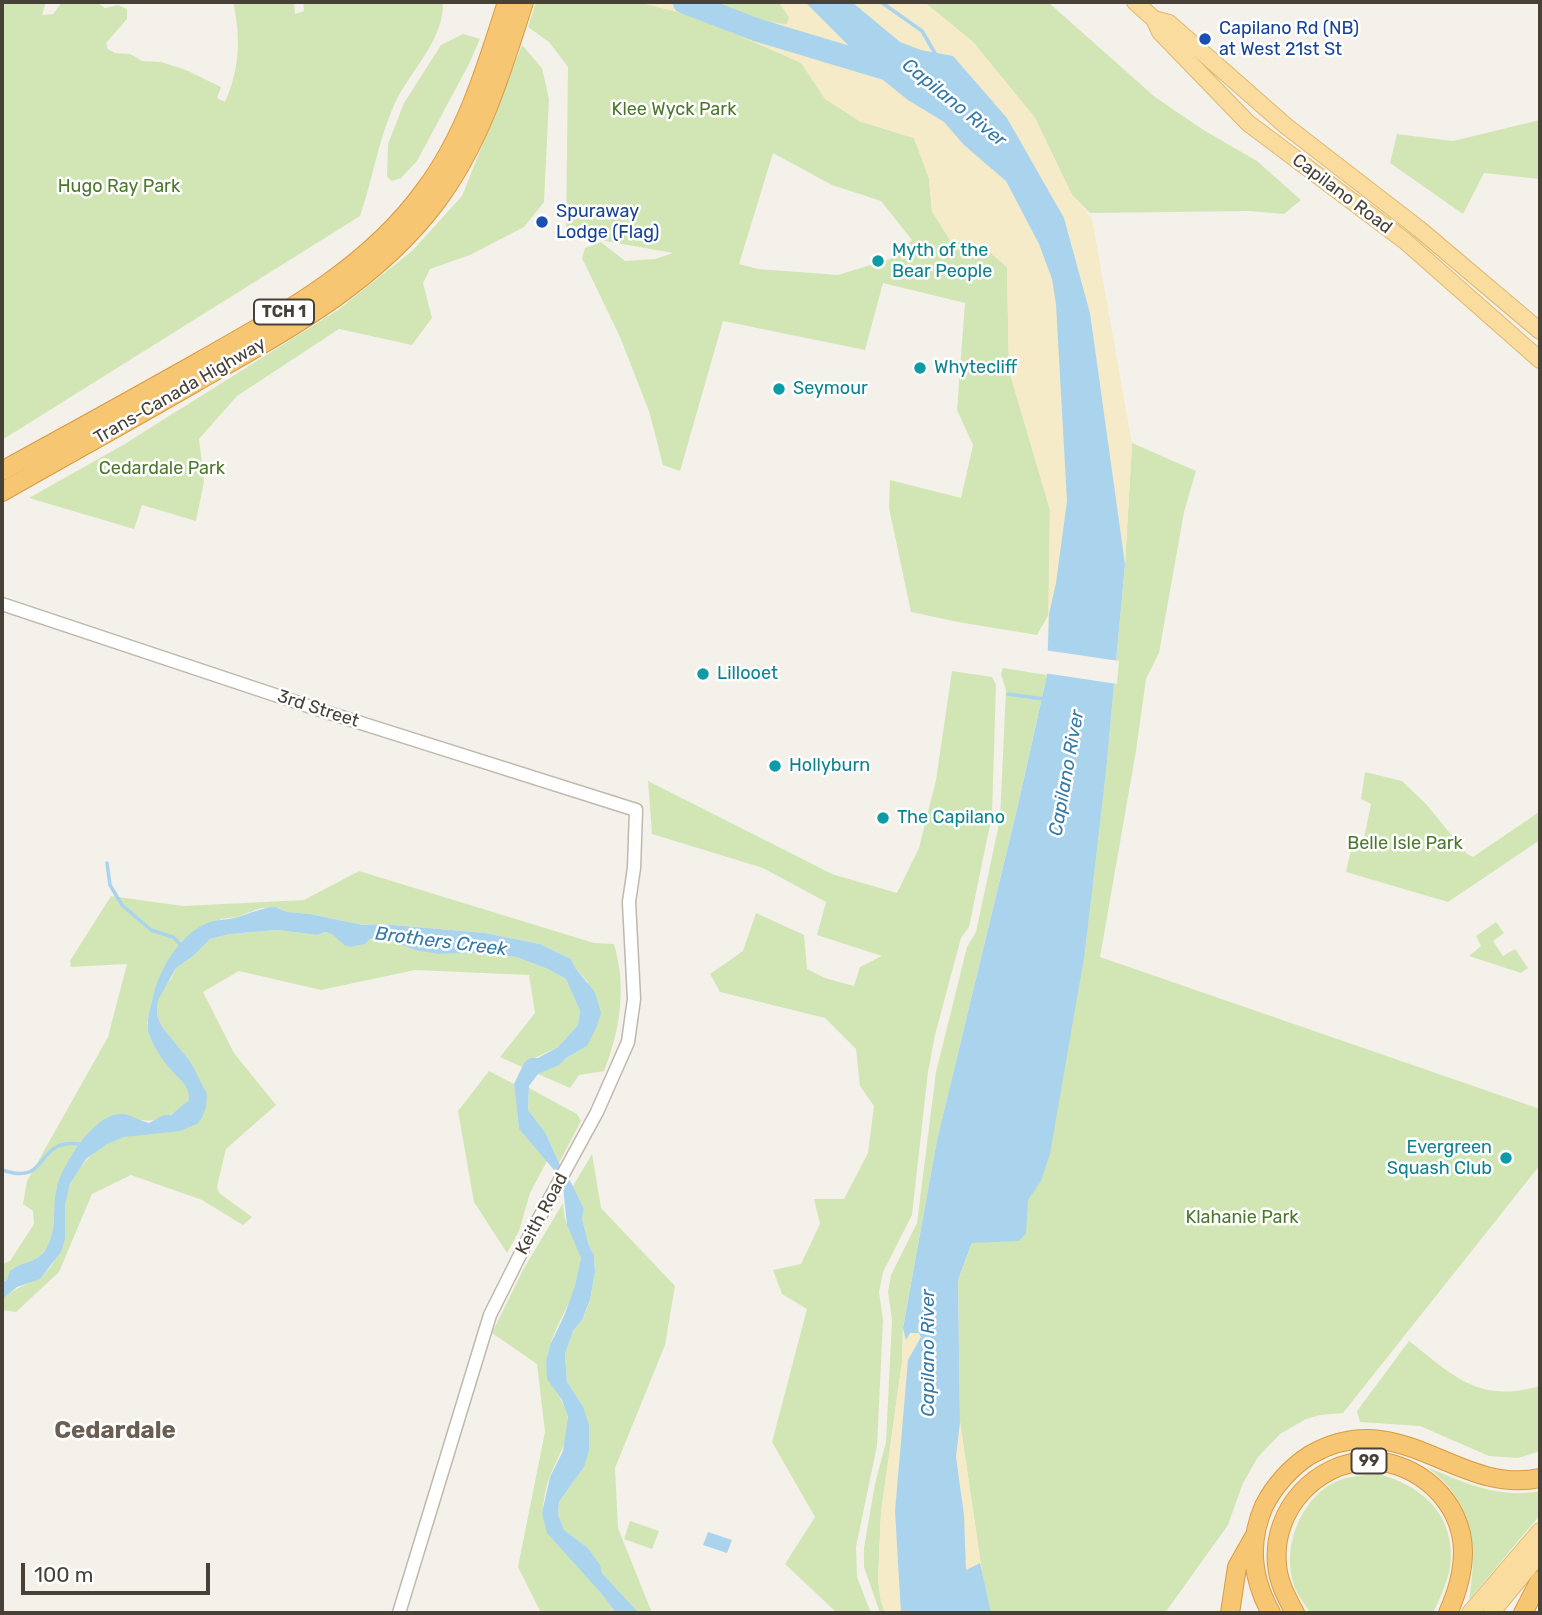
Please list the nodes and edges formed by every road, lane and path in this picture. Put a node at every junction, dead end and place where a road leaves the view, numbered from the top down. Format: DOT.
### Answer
graph roads {
  1 [pos="507,2"];
  2 [pos="524,2"];
  3 [pos="1135,2"];
  4 [pos="1154,19"];
  5 [pos="492,72"];
  6 [pos="1470,296"];
  7 [pos="1540,331"];
  8 [pos="1540,341"];
  9 [pos="1540,360"];
  10 [pos="2,471"];
  11 [pos="2,492"];
  12 [pos="2,604"];
  13 [pos="636,810"];
  14 [pos="1540,1478"];
  15 [pos="1540,1531"];
  16 [pos="1254,1537"];
  17 [pos="1540,1553"];
  18 [pos="1540,1580"];
  19 [pos="398,1613"];
  20 [pos="1230,1613"];
  21 [pos="1271,1613"];
  22 [pos="1295,1613"];
  23 [pos="1448,1613"];
  24 [pos="1470,1613"];
  25 [pos="1491,1613"];
  26 [pos="1522,1613"];
  1 -- 5 [label="highway, Trans-Canada Highway / TCH 1"];
  2 -- 5 [label="highway, Trans-Canada Highway / TCH 1"];
  3 -- 4 [label="main road, Capilano Road"];
  4 -- 6 [label="main road, Capilano Road"];
  4 -- 7 [label="main road, Capilano Road"];
  5 -- 10 [label="highway, Trans-Canada Highway / TCH 1"];
  5 -- 11 [label="highway, Trans-Canada Highway / TCH 1"];
  6 -- 8 [label="main road"];
  6 -- 9 [label="main road, Capilano Road"];
  12 -- 13 [label="street, 3rd Street"];
  13 -- 19 [label="street, Keith Road"];
  14 -- 16 [label="highway"];
  15 -- 24 [label="main road"];
  16 -- 20 [label="highway"];
  16 -- 21 [label="highway"];
  17 -- 25 [label="main road"];
  18 -- 26 [label="highway"];
  22 -- 23 [label="highway, 99"];
}
